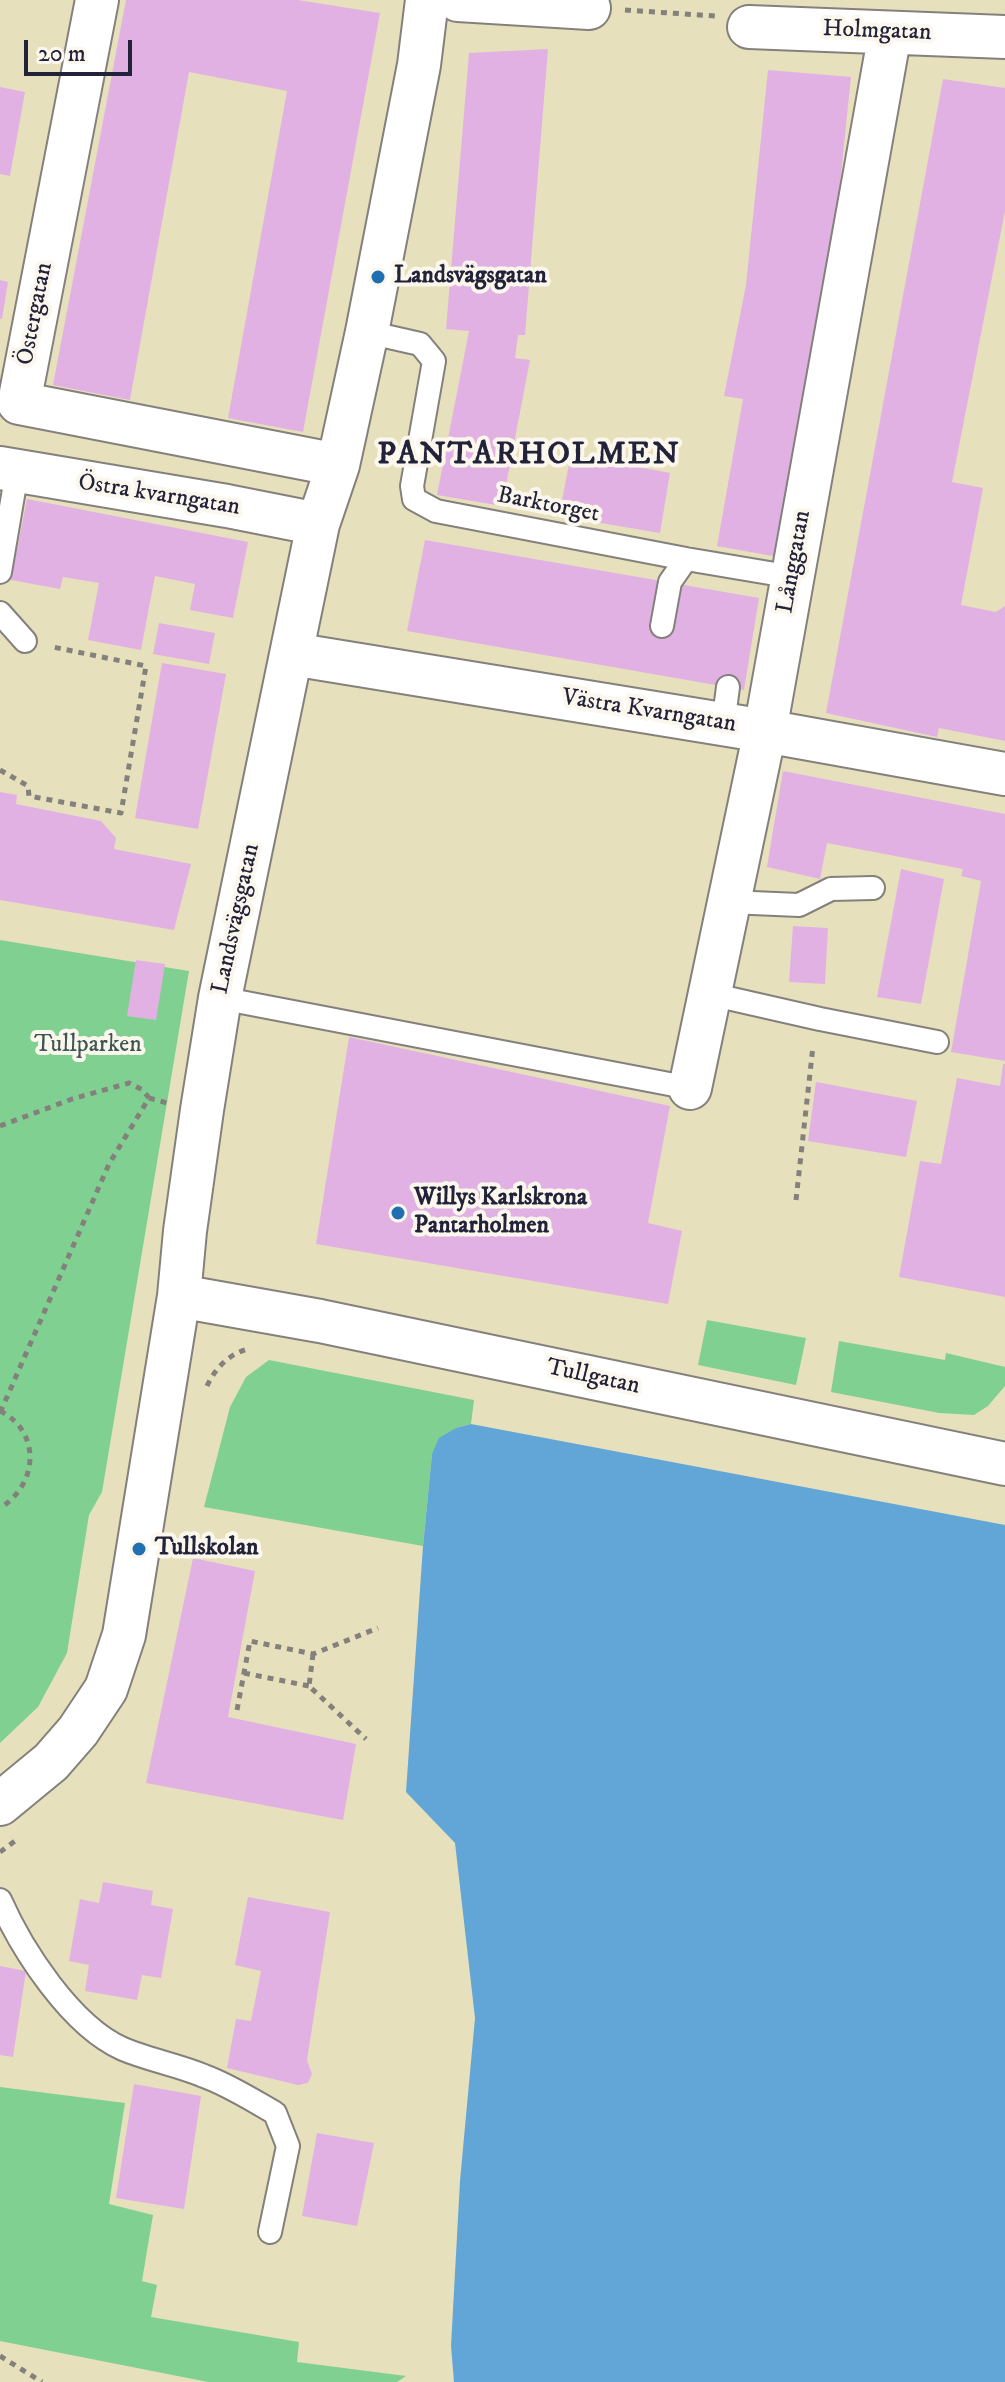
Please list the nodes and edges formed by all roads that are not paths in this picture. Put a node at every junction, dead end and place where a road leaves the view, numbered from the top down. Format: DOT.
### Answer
graph roads {
  1 [pos="97,0"];
  2 [pos="427,0"];
  3 [pos="458,0"];
  4 [pos="589,8"];
  5 [pos="749,27"];
  6 [pos="890,33"];
  7 [pos="1005,37"];
  8 [pos="367,332"];
  9 [pos="338,465"];
  10 [pos="9,470"];
  11 [pos="318,524"];
  12 [pos="686,559"];
  13 [pos="0,572"];
  14 [pos="793,577"];
  15 [pos="0,613"];
  16 [pos="662,626"];
  17 [pos="25,641"];
  18 [pos="292,654"];
  19 [pos="765,731"];
  20 [pos="1005,774"];
  21 [pos="873,888"];
  22 [pos="729,902"];
  23 [pos="710,994"];
  24 [pos="220,998"];
  25 [pos="937,1042"];
  26 [pos="690,1088"];
  27 [pos="179,1296"];
  28 [pos="1005,1464"];
  29 [pos="9,1821"];
  30 [pos="0,1900"];
  31 [pos="270,2232"];
  1 -- 9 [label="street, Östergatan"];
  2 -- 8 [label="street, Landsvägsgatan"];
  3 -- 4 [label="street"];
  5 -- 6 [label="street, Holmgatan"];
  6 -- 7 [label="street, Holmgatan"];
  6 -- 14 [label="street, Långgatan"];
  8 -- 9 [label="street, Landsvägsgatan"];
  8 -- 12 [label="lane, Barktorget"];
  9 -- 11 [label="street, Landsvägsgatan"];
  10 -- 11 [label="street, Östra kvarngatan"];
  10 -- 13 [label="lane"];
  11 -- 18 [label="street, Landsvägsgatan"];
  12 -- 14 [label="lane, Barktorget"];
  12 -- 16 [label="lane"];
  14 -- 19 [label="street, Långgatan"];
  15 -- 17 [label="lane"];
  18 -- 19 [label="street, Västra Kvarngatan"];
  18 -- 24 [label="street, Landsvägsgatan"];
  19 -- 20 [label="street, Västra Kvarngatan"];
  19 -- 22 [label="street, Långgatan"];
  21 -- 22 [label="lane"];
  22 -- 23 [label="street, Långgatan"];
  23 -- 25 [label="lane"];
  23 -- 26 [label="street, Långgatan"];
  24 -- 26 [label="lane"];
  24 -- 27 [label="street, Landsvägsgatan"];
  27 -- 28 [label="street, Tullgatan"];
  27 -- 29 [label="street, Landsvägsgatan"];
  30 -- 31 [label="lane"];
}
